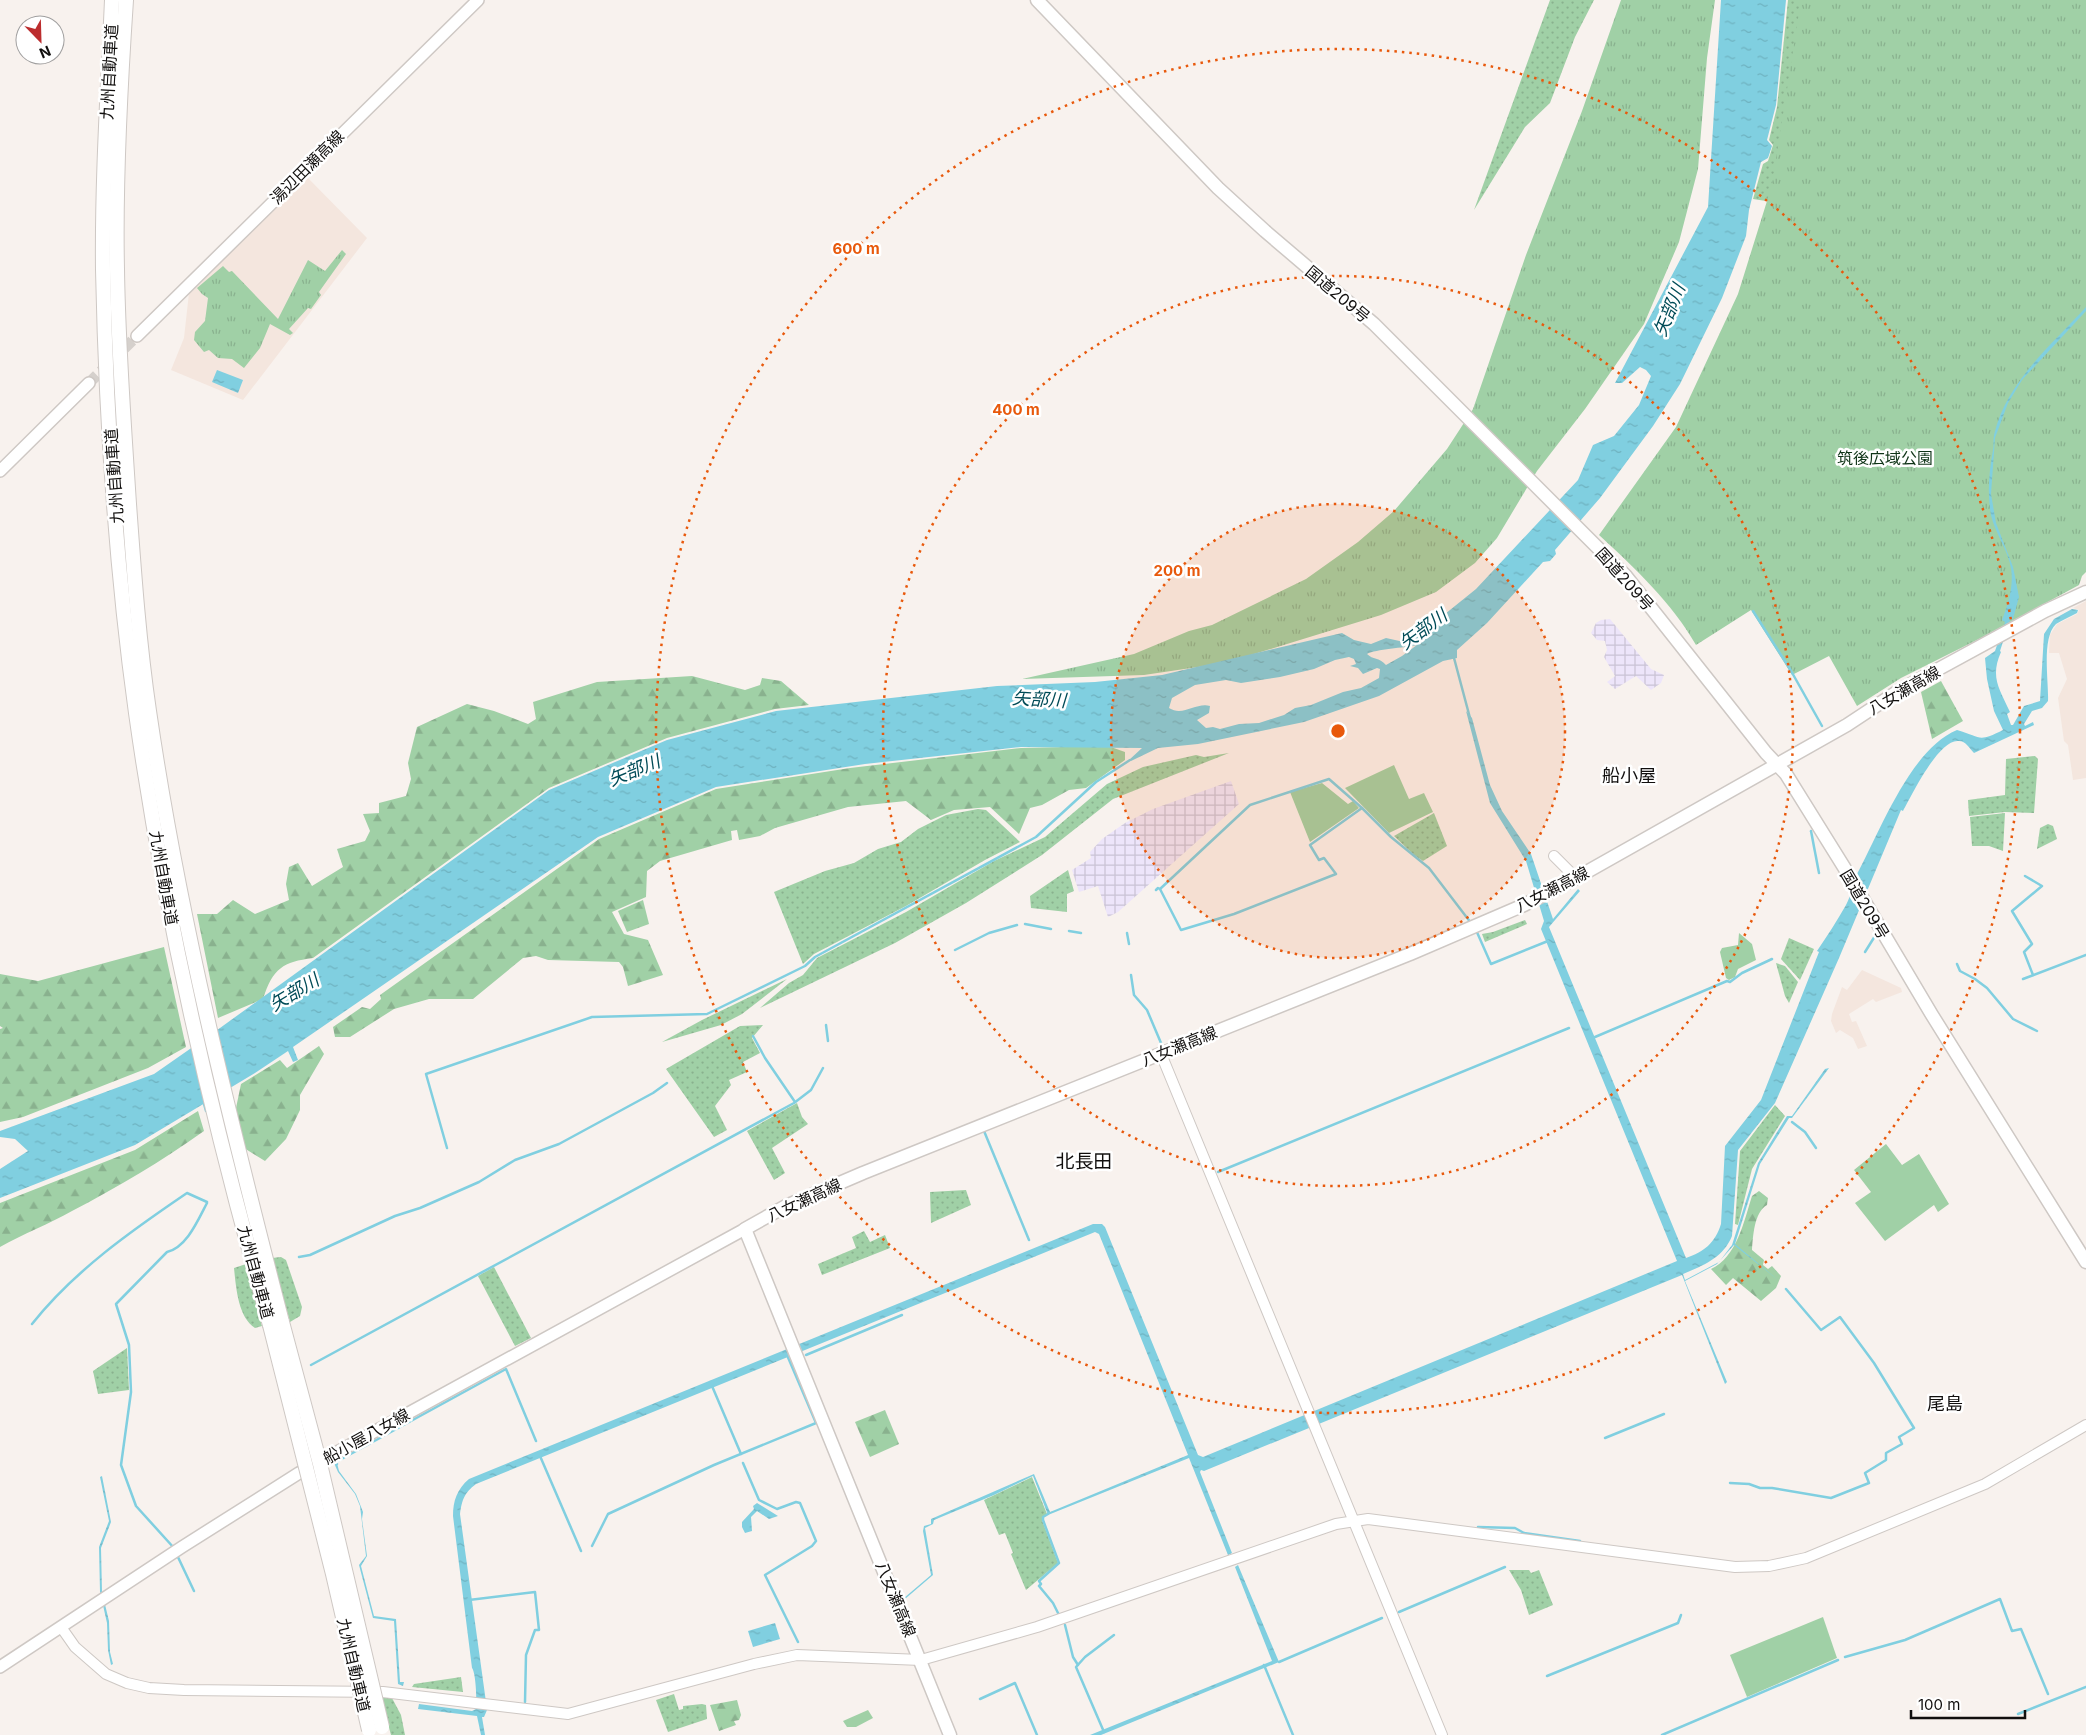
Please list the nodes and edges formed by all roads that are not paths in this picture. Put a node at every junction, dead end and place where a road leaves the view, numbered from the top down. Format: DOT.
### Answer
graph roads {
  1 [pos="112,0"];
  2 [pos="126,0"];
  3 [pos="478,0"];
  4 [pos="1037,0"];
  5 [pos="114,91"];
  6 [pos="138,336"];
  7 [pos="89,383"];
  8 [pos="0,471"];
  9 [pos="2086,592"];
  10 [pos="143,711"];
  11 [pos="1776,764"];
  12 [pos="1554,856"];
  13 [pos="1576,878"];
  14 [pos="1161,1054"];
  15 [pos="745,1229"];
  16 [pos="2086,1262"];
  17 [pos="2086,1425"];
  18 [pos="1354,1520"];
  19 [pos="61,1627"];
  20 [pos="921,1660"];
  21 [pos="0,1667"];
  22 [pos="376,1732"];
  23 [pos="950,1735"];
  24 [pos="1442,1735"];
  1 -- 5 [label="highway, 九州自動車道"];
  2 -- 5 [label="highway, 九州自動車道"];
  3 -- 6 [label="main road, 湯辺田瀬高線"];
  4 -- 11 [label="main road, 国道209号"];
  5 -- 10 [label="highway, 九州自動車道"];
  5 -- 10 [label="highway, 九州自動車道"];
  7 -- 8 [label="main road"];
  9 -- 11 [label="main road, 八女瀬高線"];
  10 -- 22 [label="highway, 九州自動車道, bridge"];
  11 -- 13 [label="main road, 八女瀬高線"];
  11 -- 16 [label="main road, 国道209号"];
  12 -- 13 [label="street"];
  13 -- 14 [label="main road, 八女瀬高線"];
  14 -- 15 [label="main road, 八女瀬高線"];
  14 -- 18 [label="street"];
  15 -- 19 [label="main road, 船小屋八女線"];
  15 -- 20 [label="main road, 八女瀬高線"];
  17 -- 18 [label="street"];
  18 -- 20 [label="street"];
  18 -- 24 [label="street"];
  19 -- 20 [label="street"];
  19 -- 21 [label="main road, 船小屋八女線"];
  20 -- 23 [label="main road, 八女瀬高線"];
}
